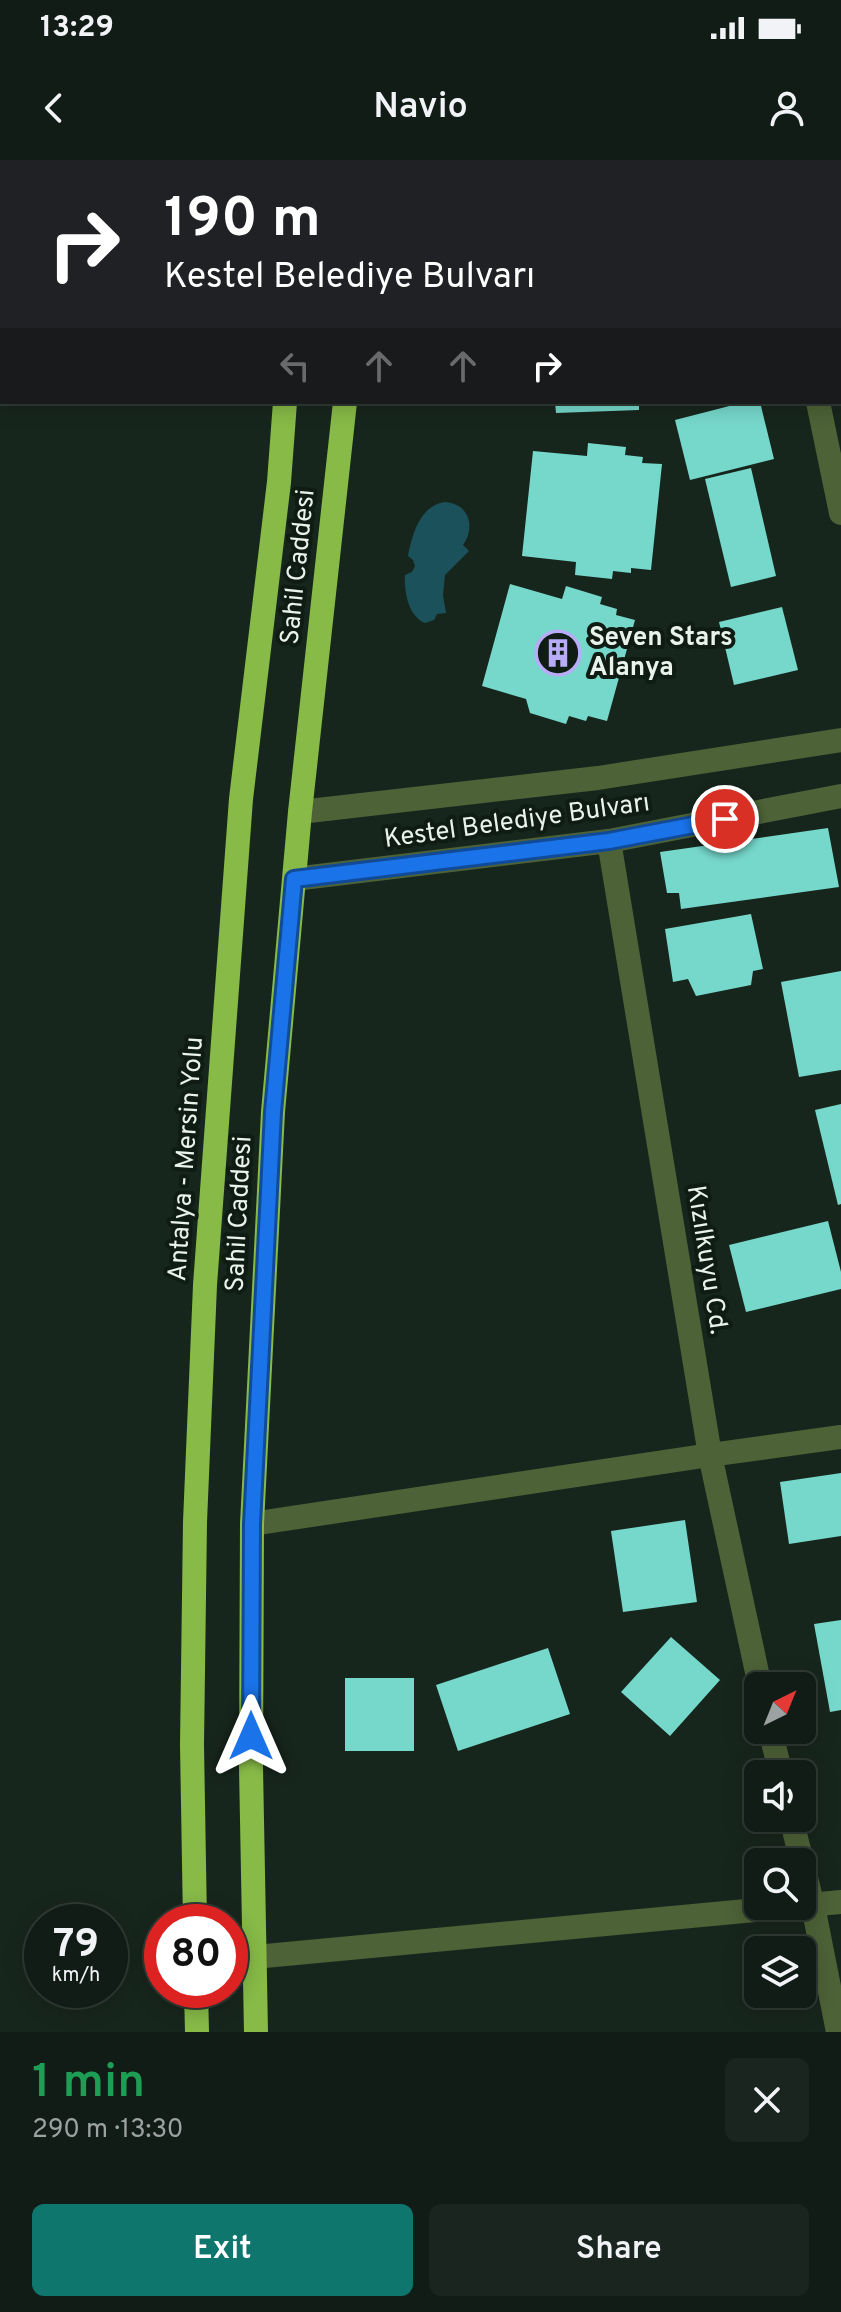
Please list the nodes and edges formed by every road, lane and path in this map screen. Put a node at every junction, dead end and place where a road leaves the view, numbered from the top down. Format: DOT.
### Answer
graph roads {
  1 [pos="285,404"];
  2 [pos="345,404"];
  3 [pos="818,404"];
  4 [pos="841,513"];
  5 [pos="841,740"];
  6 [pos="841,796"];
  7 [pos="300,812"];
  8 [pos="609,841"];
  9 [pos="294,879"];
  10 [pos="841,1437"];
  11 [pos="710,1455"];
  12 [pos="252,1524"];
  13 [pos="757,1672"];
  14 [pos="841,1902"];
  15 [pos="195,1904"];
  16 [pos="816,1906"];
  17 [pos="744,1912"];
  18 [pos="816,1920"];
  19 [pos="254,1957"];
  20 [pos="196,2008"];
  21 [pos="197,2032"];
  22 [pos="256,2032"];
  23 [pos="838,2032"];
  1 -- 15 [label="highway, Antalya - Mersin Yolu"];
  2 -- 7 [label="highway, Sahil Caddesi"];
  3 -- 4 [label="street"];
  5 -- 7 [label="street, Kestel Belediye Bulvarı"];
  6 -- 8 [label="street, Kestel Belediye Bulvarı"];
  7 -- 9 [label="highway, Sahil Caddesi"];
  8 -- 9 [label="street, Kestel Belediye Bulvarı"];
  8 -- 11 [label="street, Kızılkuyu Cd."];
  9 -- 12 [label="highway, Sahil Caddesi"];
  10 -- 11 [label="street"];
  11 -- 12 [label="street"];
  11 -- 13 [label="street, Kızılkuyu Cd."];
  12 -- 19 [label="highway, Sahil Caddesi"];
  14 -- 16 [label="street"];
  17 -- 19 [label="street"];
  18 -- 23 [label="street"];
  19 -- 22 [label="highway, Sahil Caddesi"];
  20 -- 21 [label="highway"];
}
